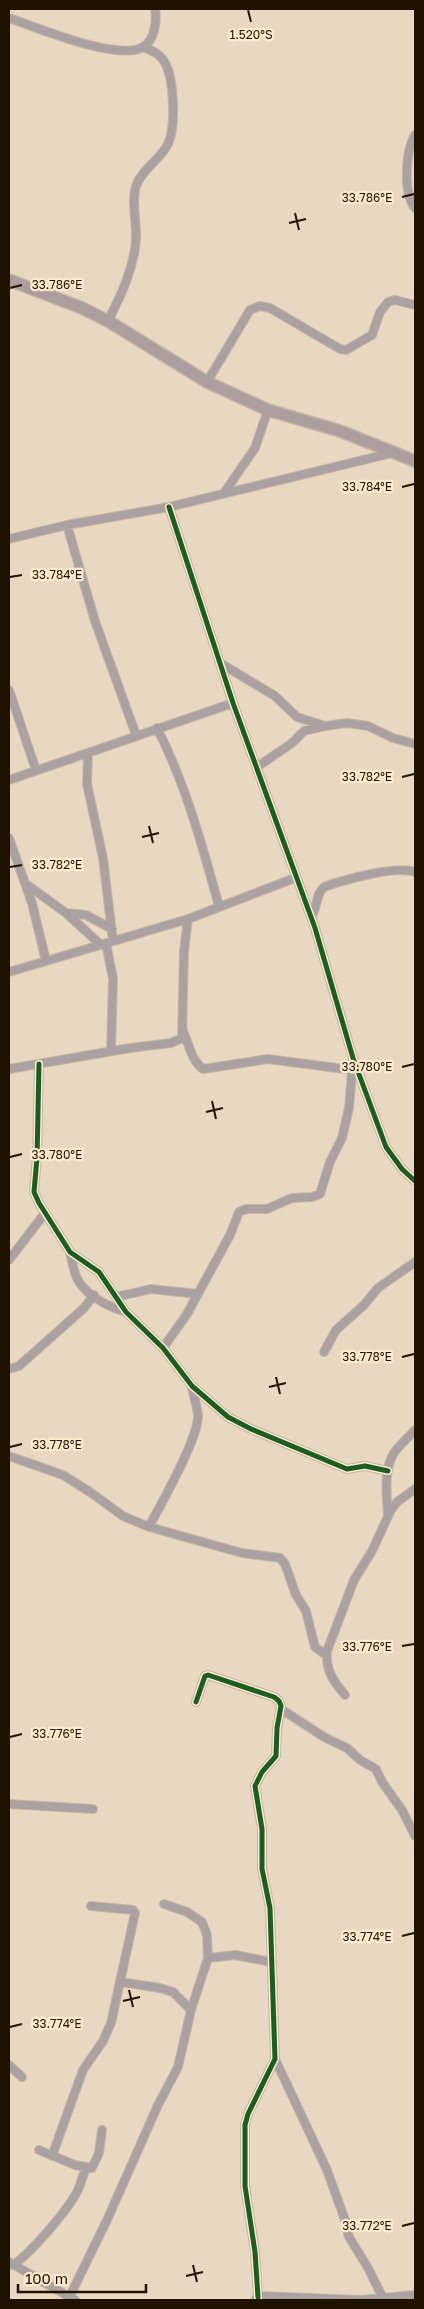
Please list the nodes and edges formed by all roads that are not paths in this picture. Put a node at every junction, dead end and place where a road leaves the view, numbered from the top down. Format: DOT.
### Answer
graph roads {
  1 [pos="155,9"];
  2 [pos="9,18"];
  3 [pos="143,47"];
  4 [pos="415,135"];
  5 [pos="415,208"];
  6 [pos="9,280"];
  7 [pos="415,305"];
  8 [pos="108,321"];
  9 [pos="206,382"];
  10 [pos="268,410"];
  11 [pos="392,453"];
  12 [pos="415,461"];
  13 [pos="224,493"];
  14 [pos="169,507"];
  15 [pos="67,525"];
  16 [pos="9,539"];
  17 [pos="220,663"];
  18 [pos="9,690"];
  19 [pos="233,703"];
  20 [pos="325,726"];
  21 [pos="157,728"];
  22 [pos="136,735"];
  23 [pos="415,744"];
  24 [pos="88,752"];
  25 [pos="257,767"];
  26 [pos="36,770"];
  27 [pos="9,780"];
  28 [pos="9,838"];
  29 [pos="415,872"];
  30 [pos="295,878"];
  31 [pos="26,884"];
  32 [pos="219,906"];
  33 [pos="66,913"];
  34 [pos="311,917"];
  35 [pos="188,919"];
  36 [pos="112,928"];
  37 [pos="107,943"];
  38 [pos="46,961"];
  39 [pos="9,972"];
  40 [pos="183,1031"];
  41 [pos="111,1051"];
  42 [pos="353,1058"];
  43 [pos="39,1064"];
  44 [pos="9,1069"];
  45 [pos="352,1070"];
  46 [pos="415,1180"];
  47 [pos="45,1213"];
  48 [pos="70,1252"];
  49 [pos="9,1260"];
  50 [pos="415,1262"];
  51 [pos="198,1294"];
  52 [pos="94,1295"];
  53 [pos="116,1297"];
  54 [pos="126,1312"];
  55 [pos="163,1348"];
  56 [pos="324,1352"];
  57 [pos="9,1370"];
  58 [pos="192,1386"];
  59 [pos="415,1430"];
  60 [pos="9,1457"];
  61 [pos="388,1471"];
  62 [pos="415,1489"];
  63 [pos="388,1518"];
  64 [pos="149,1528"];
  65 [pos="326,1655"];
  66 [pos="345,1695"];
  67 [pos="196,1702"];
  68 [pos="281,1709"];
  69 [pos="9,1804"];
  70 [pos="93,1809"];
  71 [pos="415,1836"];
  72 [pos="164,1904"];
  73 [pos="91,1906"];
  74 [pos="208,1958"];
  75 [pos="271,1962"];
  76 [pos="121,1982"];
  77 [pos="191,2010"];
  78 [pos="276,2059"];
  79 [pos="9,2065"];
  80 [pos="22,2077"];
  81 [pos="102,2130"];
  82 [pos="39,2150"];
  83 [pos="52,2156"];
  84 [pos="86,2168"];
  85 [pos="11,2264"];
  86 [pos="415,2295"];
  87 [pos="383,2298"];
  88 [pos="71,2299"];
  89 [pos="256,2299"];
  1 -- 3 [label="street"];
  2 -- 3 [label="street"];
  3 -- 8 [label="street"];
  4 -- 5 [label="street"];
  6 -- 8 [label="main road"];
  7 -- 9 [label="street"];
  8 -- 9 [label="main road"];
  9 -- 10 [label="main road"];
  10 -- 11 [label="main road"];
  10 -- 13 [label="street"];
  11 -- 12 [label="main road"];
  11 -- 13 [label="street"];
  13 -- 14 [label="street"];
  14 -- 15 [label="street"];
  14 -- 17 [label="street"];
  15 -- 16 [label="street"];
  15 -- 22 [label="street"];
  17 -- 19 [label="street"];
  17 -- 20 [label="street"];
  18 -- 26 [label="street"];
  19 -- 21 [label="street"];
  19 -- 25 [label="street"];
  20 -- 23 [label="street"];
  20 -- 25 [label="street"];
  21 -- 22 [label="street"];
  21 -- 32 [label="street"];
  22 -- 24 [label="street"];
  24 -- 26 [label="street"];
  24 -- 36 [label="street"];
  25 -- 30 [label="street"];
  26 -- 27 [label="street"];
  28 -- 31 [label="street"];
  29 -- 34 [label="street"];
  30 -- 32 [label="street"];
  30 -- 34 [label="street"];
  31 -- 33 [label="street"];
  31 -- 38 [label="street"];
  32 -- 35 [label="street"];
  33 -- 36 [label="street"];
  33 -- 37 [label="street"];
  34 -- 42 [label="street"];
  35 -- 37 [label="street"];
  35 -- 40 [label="street"];
  36 -- 37 [label="street"];
  37 -- 38 [label="street"];
  37 -- 41 [label="street"];
  38 -- 39 [label="street"];
  40 -- 41 [label="street"];
  40 -- 45 [label="street"];
  41 -- 43 [label="street"];
  42 -- 45 [label="street"];
  42 -- 46 [label="street"];
  43 -- 44 [label="street"];
  43 -- 47 [label="street"];
  45 -- 51 [label="street"];
  47 -- 48 [label="street"];
  47 -- 49 [label="street"];
  48 -- 52 [label="street"];
  48 -- 53 [label="street"];
  50 -- 56 [label="street"];
  51 -- 53 [label="street"];
  51 -- 55 [label="street"];
  52 -- 54 [label="street"];
  52 -- 57 [label="street"];
  53 -- 54 [label="street"];
  54 -- 55 [label="street"];
  55 -- 58 [label="street"];
  58 -- 61 [label="street"];
  58 -- 64 [label="street"];
  59 -- 61 [label="street"];
  60 -- 64 [label="street"];
  61 -- 63 [label="street"];
  62 -- 63 [label="street"];
  63 -- 65 [label="street"];
  64 -- 65 [label="street"];
  65 -- 66 [label="street"];
  67 -- 68 [label="street"];
  68 -- 71 [label="street"];
  68 -- 75 [label="street"];
  69 -- 70 [label="street"];
  72 -- 74 [label="street"];
  73 -- 76 [label="street"];
  74 -- 75 [label="street"];
  74 -- 77 [label="street"];
  75 -- 78 [label="street"];
  76 -- 77 [label="street"];
  76 -- 83 [label="street"];
  77 -- 88 [label="street"];
  78 -- 87 [label="street"];
  78 -- 89 [label="street"];
  79 -- 80 [label="street"];
  81 -- 84 [label="street"];
  82 -- 83 [label="street"];
  83 -- 84 [label="street"];
  84 -- 85 [label="street"];
  85 -- 88 [label="street"];
  86 -- 87 [label="street"];
  87 -- 89 [label="street"];
}
